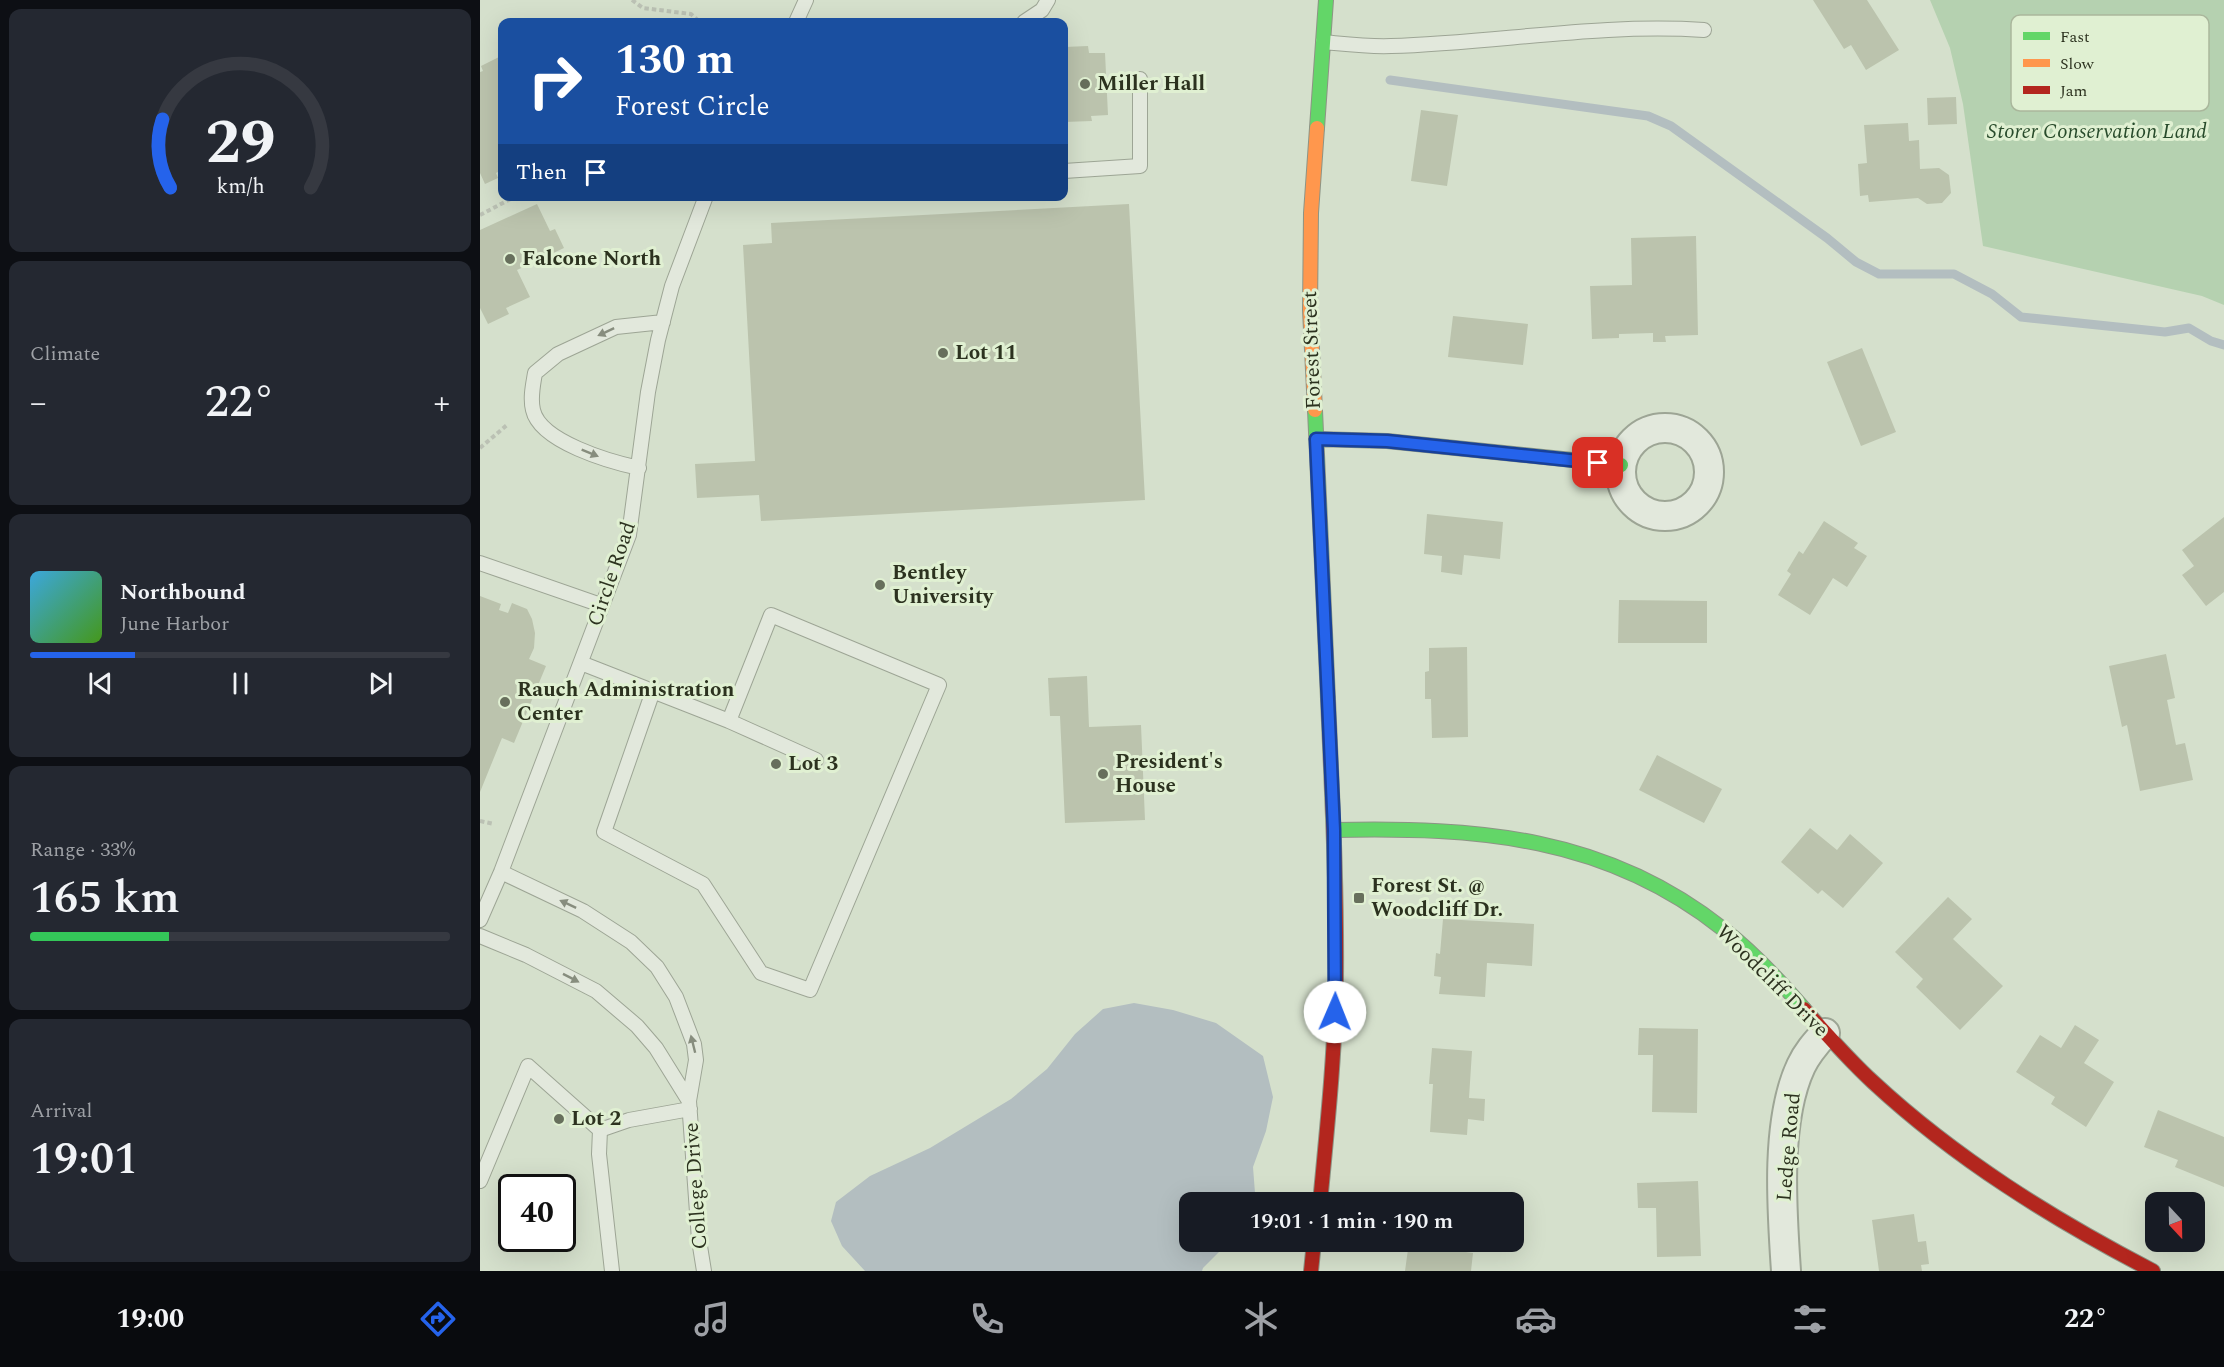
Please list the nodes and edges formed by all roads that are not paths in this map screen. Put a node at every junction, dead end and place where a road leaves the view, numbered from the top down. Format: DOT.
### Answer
graph roads {
  1 [pos="806,0"];
  2 [pos="1047,0"];
  3 [pos="1326,0"];
  4 [pos="798,18"];
  5 [pos="1029,18"];
  6 [pos="1704,30"];
  7 [pos="1323,42"];
  8 [pos="1140,79"];
  9 [pos="1068,171"];
  10 [pos="704,201"];
  11 [pos="663,322"];
  12 [pos="1316,439"];
  13 [pos="1621,465"];
  14 [pos="639,468"];
  15 [pos="480,564"];
  16 [pos="601,605"];
  17 [pos="581,663"];
  18 [pos="653,691"];
  19 [pos="729,721"];
  20 [pos="816,760"];
  21 [pos="1334,830"];
  22 [pos="501,872"];
  23 [pos="480,920"];
  24 [pos="480,936"];
  25 [pos="1825,1033"];
  26 [pos="690,1105"];
  27 [pos="600,1130"];
  28 [pos="480,1181"];
  29 [pos="1321,1192"];
  30 [pos="1313,1252"];
  31 [pos="612,1271"];
  32 [pos="704,1271"];
  33 [pos="1311,1271"];
  34 [pos="1786,1271"];
  35 [pos="2154,1271"];
  1 -- 4 [label="lane"];
  2 -- 5 [label="lane"];
  3 -- 7 [label="street, Forest Street"];
  6 -- 7 [label="lane"];
  7 -- 12 [label="street, Forest Street"];
  8 -- 9 [label="lane"];
  10 -- 11 [label="lane, Circle Road"];
  11 -- 14 [label="lane, Circle Road"];
  11 -- 14 [label="lane, one-way"];
  12 -- 13 [label="street"];
  12 -- 21 [label="street, Forest Street"];
  14 -- 16 [label="lane, Circle Road"];
  15 -- 16 [label="lane"];
  16 -- 17 [label="lane, Circle Road"];
  17 -- 18 [label="lane"];
  17 -- 22 [label="lane, Circle Road"];
  18 -- 19 [label="lane"];
  18 -- 19 [label="lane"];
  19 -- 20 [label="lane"];
  21 -- 25 [label="street, Woodcliff Drive"];
  21 -- 29 [label="street, Forest Street"];
  22 -- 23 [label="lane"];
  26 -- 22 [label="lane, College Drive, one-way"];
  24 -- 26 [label="lane, College Drive, one-way"];
  25 -- 34 [label="street, Ledge Road"];
  25 -- 35 [label="street, Woodcliff Drive"];
  26 -- 27 [label="lane"];
  26 -- 32 [label="lane, College Drive"];
  27 -- 28 [label="lane"];
  27 -- 31 [label="lane"];
  30 -- 33 [label="street"];
}
